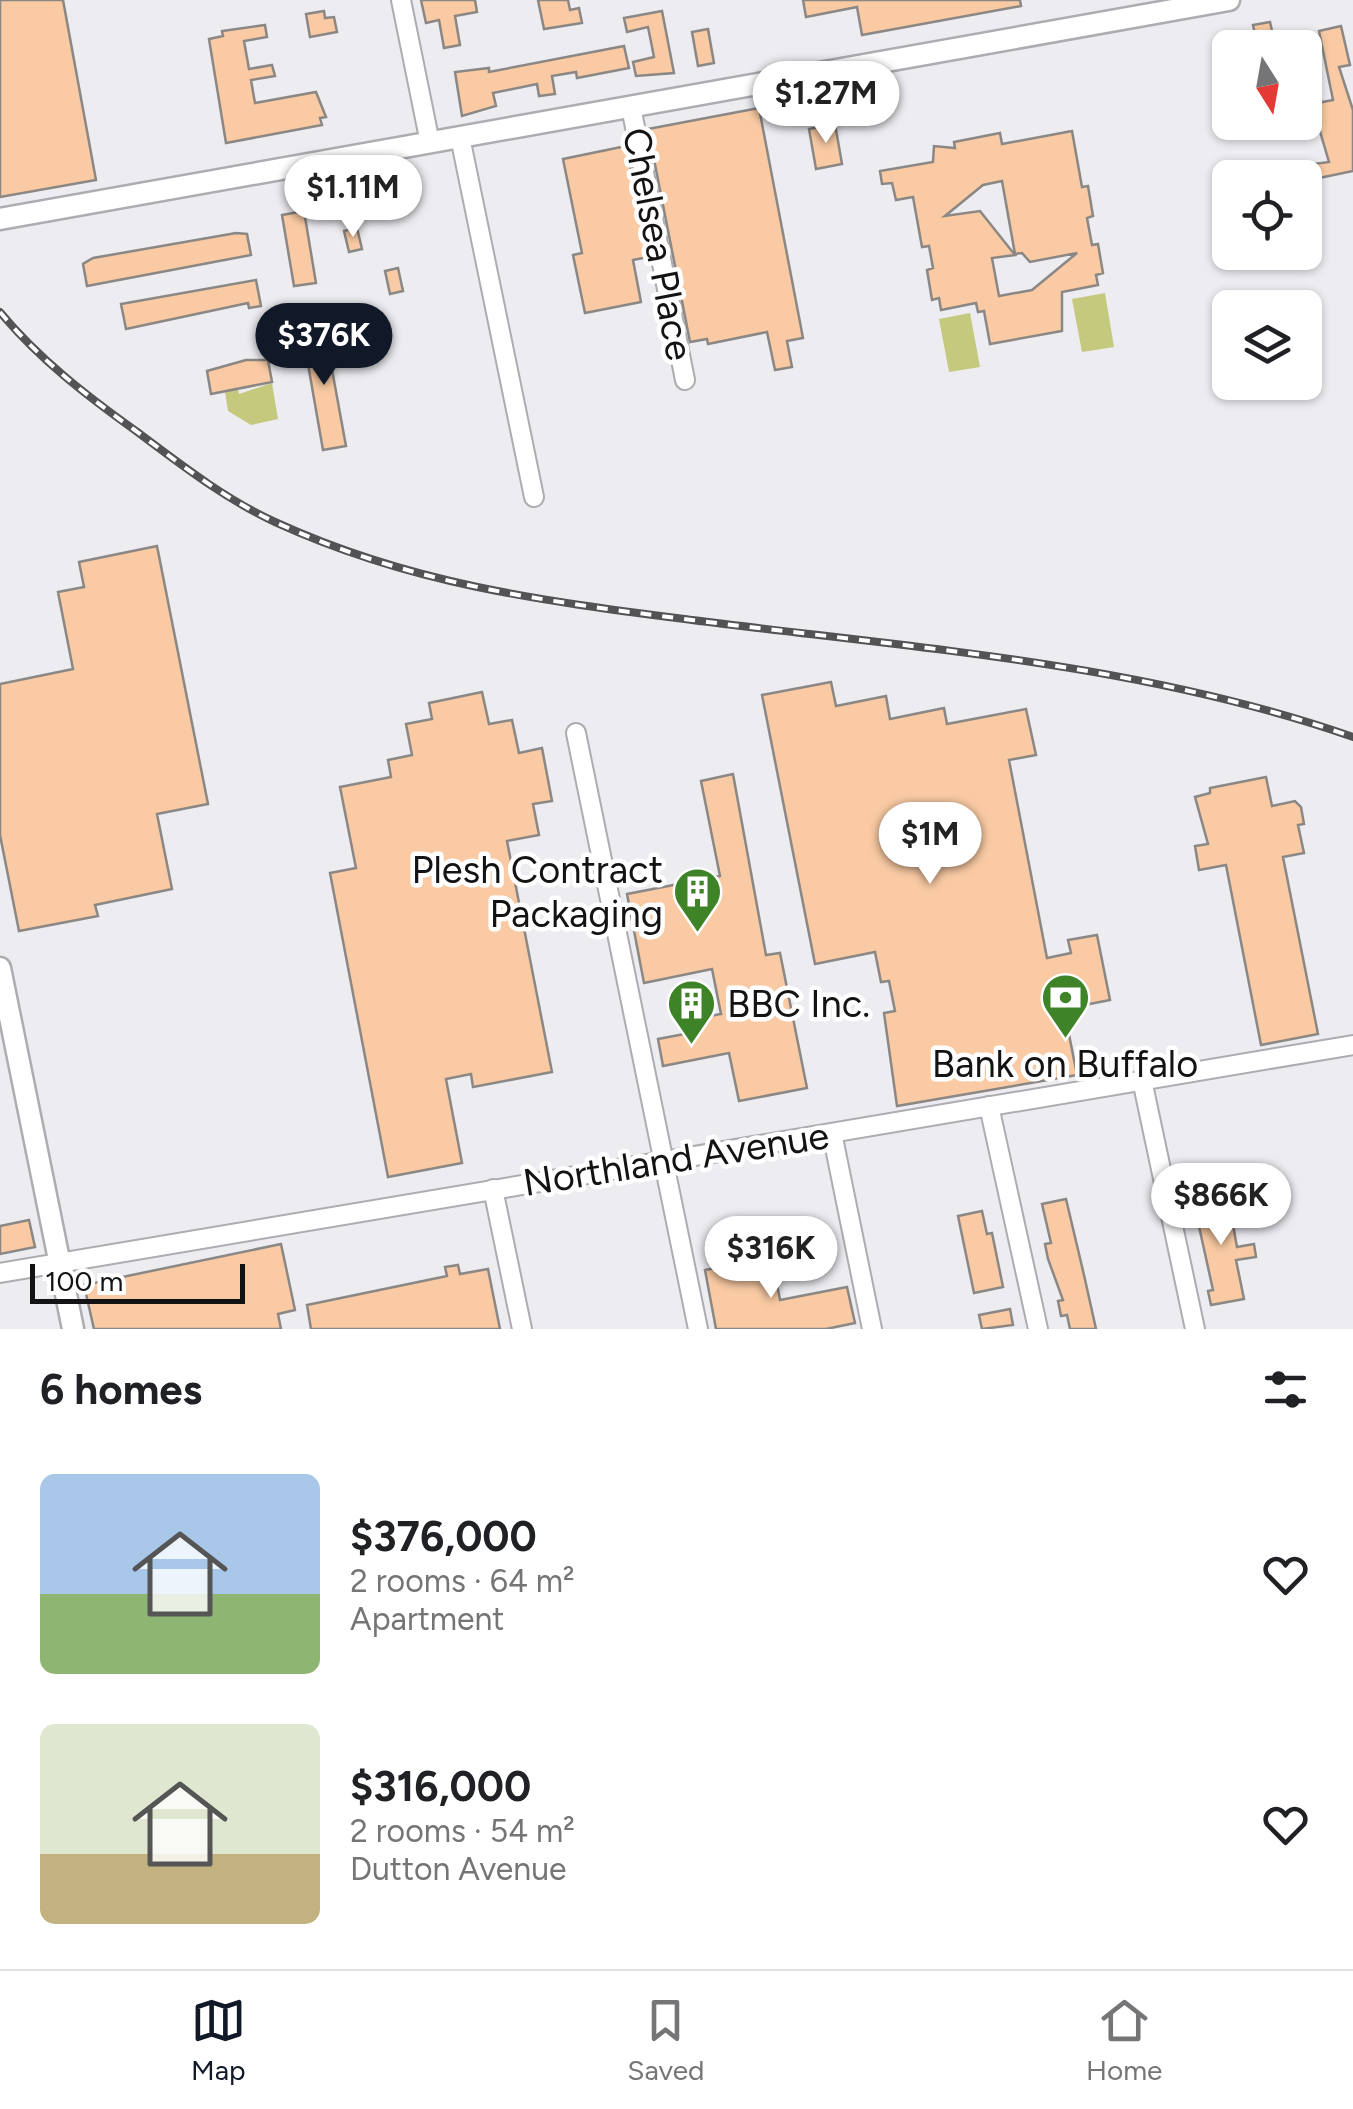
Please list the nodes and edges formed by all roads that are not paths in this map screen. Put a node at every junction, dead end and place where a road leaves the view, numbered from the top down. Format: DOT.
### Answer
graph roads {
  1 [pos="402,0"];
  2 [pos="1228,0"];
  3 [pos="632,106"];
  4 [pos="460,137"];
  5 [pos="430,142"];
  6 [pos="0,220"];
  7 [pos="685,380"];
  8 [pos="534,497"];
  9 [pos="576,732"];
  10 [pos="0,968"];
  11 [pos="1353,1045"];
  12 [pos="1142,1080"];
  13 [pos="989,1106"];
  14 [pos="832,1132"];
  15 [pos="662,1160"];
  16 [pos="494,1189"];
  17 [pos="58,1262"];
  18 [pos="0,1274"];
  19 [pos="72,1329"];
  20 [pos="522,1329"];
  21 [pos="698,1329"];
  22 [pos="872,1329"];
  23 [pos="1038,1329"];
  24 [pos="1196,1329"];
  1 -- 5 [label="street"];
  2 -- 3 [label="street"];
  3 -- 4 [label="street"];
  3 -- 7 [label="street, Chelsea Place"];
  4 -- 5 [label="street"];
  4 -- 8 [label="street"];
  5 -- 6 [label="street"];
  9 -- 15 [label="street"];
  10 -- 17 [label="street"];
  11 -- 12 [label="street, Northland Avenue"];
  12 -- 13 [label="street, Northland Avenue"];
  12 -- 24 [label="street"];
  13 -- 14 [label="street, Northland Avenue"];
  13 -- 23 [label="street"];
  14 -- 15 [label="street, Northland Avenue"];
  14 -- 22 [label="street"];
  15 -- 16 [label="street, Northland Avenue"];
  15 -- 21 [label="street"];
  16 -- 17 [label="street, Northland Avenue"];
  16 -- 20 [label="street"];
  17 -- 18 [label="street, Northland Avenue"];
  17 -- 19 [label="street"];
}
